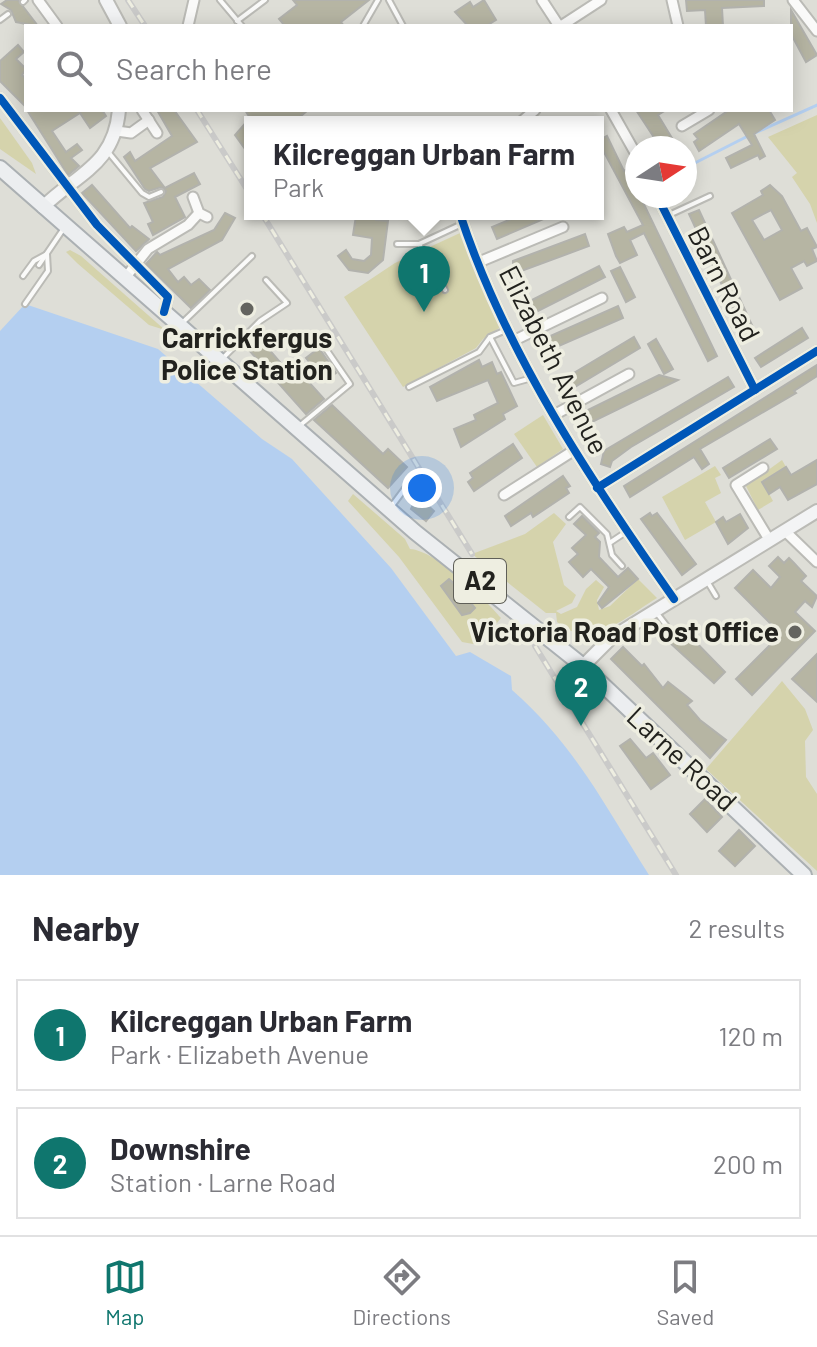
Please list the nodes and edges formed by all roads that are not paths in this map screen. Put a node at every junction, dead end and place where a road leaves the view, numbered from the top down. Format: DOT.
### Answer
graph roads {
  1 [pos="38,0"];
  2 [pos="106,0"];
  3 [pos="194,0"];
  4 [pos="220,0"];
  5 [pos="265,0"];
  6 [pos="378,0"];
  7 [pos="389,0"];
  8 [pos="542,0"];
  9 [pos="601,0"];
  10 [pos="672,0"];
  11 [pos="793,0"];
  12 [pos="8,14"];
  13 [pos="0,20"];
  14 [pos="237,21"];
  15 [pos="56,24"];
  16 [pos="119,24"];
  17 [pos="188,24"];
  18 [pos="240,24"];
  19 [pos="364,24"];
  20 [pos="402,24"];
  21 [pos="559,24"];
  22 [pos="563,24"];
  23 [pos="678,24"];
  24 [pos="817,31"];
  25 [pos="1,100"];
  26 [pos="119,112"];
  27 [pos="143,112"];
  28 [pos="612,112"];
  29 [pos="706,112"];
  30 [pos="149,120"];
  31 [pos="682,126"];
  32 [pos="117,131"];
  33 [pos="157,133"];
  34 [pos="626,136"];
  35 [pos="107,151"];
  36 [pos="0,168"];
  37 [pos="67,186"];
  38 [pos="161,192"];
  39 [pos="710,196"];
  40 [pos="193,197"];
  41 [pos="43,207"];
  42 [pos="662,208"];
  43 [pos="666,216"];
  44 [pos="459,220"];
  45 [pos="461,220"];
  46 [pos="66,226"];
  47 [pos="563,227"];
  48 [pos="397,244"];
  49 [pos="419,244"];
  50 [pos="47,254"];
  51 [pos="252,256"];
  52 [pos="479,262"];
  53 [pos="137,264"];
  54 [pos="39,265"];
  55 [pos="23,276"];
  56 [pos="125,278"];
  57 [pos="266,280"];
  58 [pos="445,290"];
  59 [pos="602,298"];
  60 [pos="25,304"];
  61 [pos="164,312"];
  62 [pos="179,325"];
  63 [pos="509,328"];
  64 [pos="317,336"];
  65 [pos="490,337"];
  66 [pos="515,340"];
  67 [pos="817,351"];
  68 [pos="224,364"];
  69 [pos="629,374"];
  70 [pos="535,378"];
  71 [pos="409,387"];
  72 [pos="755,390"];
  73 [pos="554,415"];
  74 [pos="297,428"];
  75 [pos="573,451"];
  76 [pos="763,468"];
  77 [pos="409,483"];
  78 [pos="597,488"];
  79 [pos="504,495"];
  80 [pos="390,509"];
  81 [pos="817,511"];
  82 [pos="569,517"];
  83 [pos="785,531"];
  84 [pos="626,532"];
  85 [pos="770,541"];
  86 [pos="611,542"];
  87 [pos="817,562"];
  88 [pos="622,566"];
  89 [pos="706,580"];
  90 [pos="716,596"];
  91 [pos="674,599"];
  92 [pos="655,610"];
  93 [pos="666,625"];
  94 [pos="583,666"];
  95 [pos="804,875"];
  1 -- 15 [label="street"];
  2 -- 16 [label="street"];
  3 -- 17 [label="street"];
  4 -- 14 [label="lane"];
  5 -- 14 [label="lane"];
  6 -- 19 [label="lane"];
  7 -- 20 [label="lane"];
  8 -- 21 [label="street"];
  9 -- 22 [label="street"];
  10 -- 23 [label="street"];
  11 -- 24 [label="street"];
  12 -- 13 [label="lane"];
  14 -- 18 [label="lane"];
  25 -- 37 [label="street"];
  26 -- 32 [label="street"];
  27 -- 30 [label="street"];
  28 -- 34 [label="street"];
  29 -- 31 [label="street"];
  30 -- 32 [label="street"];
  30 -- 33 [label="street"];
  32 -- 35 [label="street"];
  35 -- 37 [label="street"];
  35 -- 38 [label="lane"];
  36 -- 41 [label="main road, A2"];
  37 -- 41 [label="street"];
  37 -- 53 [label="street"];
  39 -- 43 [label="lane"];
  40 -- 53 [label="street"];
  41 -- 46 [label="main road, A2"];
  42 -- 43 [label="street, Barn Road"];
  43 -- 72 [label="street, Barn Road"];
  44 -- 49 [label="lane"];
  45 -- 52 [label="street, Elizabeth Avenue"];
  46 -- 50 [label="lane"];
  46 -- 56 [label="main road, A2"];
  47 -- 52 [label="street"];
  48 -- 49 [label="lane"];
  49 -- 58 [label="lane"];
  50 -- 54 [label="lane"];
  50 -- 55 [label="lane"];
  50 -- 60 [label="lane"];
  51 -- 62 [label="lane"];
  52 -- 63 [label="street, Elizabeth Avenue"];
  53 -- 56 [label="street"];
  53 -- 61 [label="street"];
  56 -- 61 [label="main road, A2"];
  57 -- 68 [label="lane"];
  59 -- 66 [label="street"];
  61 -- 62 [label="main road, A2"];
  62 -- 68 [label="main road, A2"];
  63 -- 65 [label="lane"];
  63 -- 66 [label="street, Elizabeth Avenue"];
  64 -- 74 [label="lane"];
  65 -- 70 [label="lane"];
  65 -- 71 [label="lane"];
  66 -- 70 [label="street, Elizabeth Avenue"];
  67 -- 72 [label="street"];
  68 -- 74 [label="main road, Larne Road / A2"];
  69 -- 73 [label="street"];
  70 -- 73 [label="street, Elizabeth Avenue"];
  72 -- 78 [label="street"];
  73 -- 75 [label="street, Elizabeth Avenue"];
  74 -- 80 [label="main road, Larne Road / A2"];
  75 -- 78 [label="street, Elizabeth Avenue"];
  75 -- 79 [label="street, Elizabeth Avenue"];
  76 -- 85 [label="street"];
  77 -- 80 [label="lane"];
  78 -- 84 [label="street, Elizabeth Avenue"];
  80 -- 94 [label="main road, Larne Road / A2"];
  81 -- 83 [label="street"];
  82 -- 86 [label="lane"];
  83 -- 85 [label="street"];
  83 -- 87 [label="street"];
  84 -- 86 [label="lane"];
  84 -- 91 [label="street, Elizabeth Avenue"];
  85 -- 89 [label="street"];
  86 -- 88 [label="lane"];
  89 -- 90 [label="lane"];
  89 -- 91 [label="street"];
  91 -- 92 [label="street"];
  92 -- 93 [label="lane"];
  92 -- 94 [label="street"];
  94 -- 95 [label="main road, Larne Road / A2"];
}
